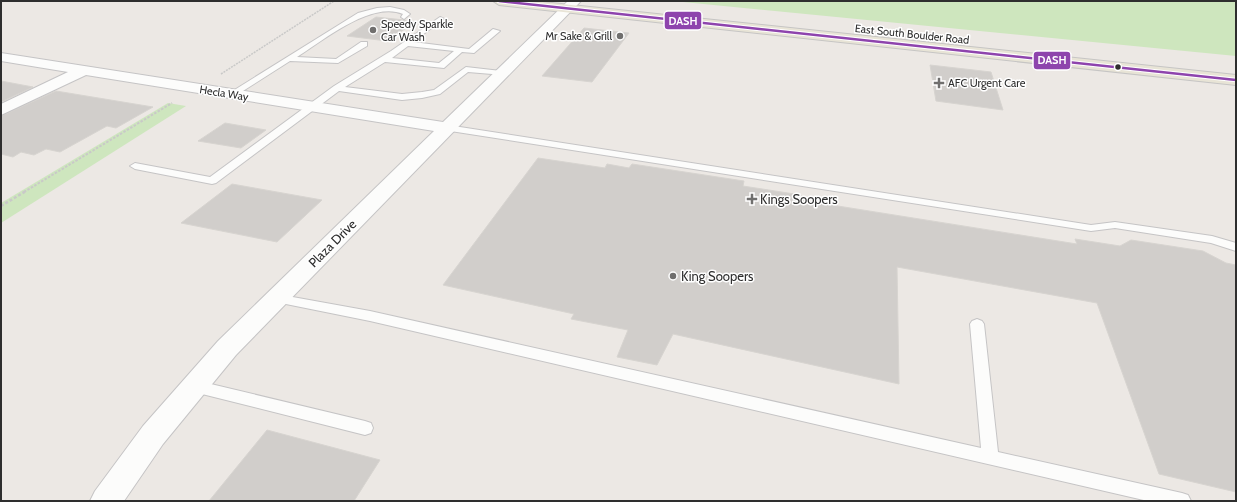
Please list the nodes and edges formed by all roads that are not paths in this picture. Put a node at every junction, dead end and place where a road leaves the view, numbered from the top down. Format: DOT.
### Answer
graph roads {
  1 [pos="498,1"];
  2 [pos="588,1"];
  3 [pos="572,5"];
  4 [pos="404,17"];
  5 [pos="440,19"];
  6 [pos="496,31"];
  7 [pos="364,44"];
  8 [pos="406,44"];
  9 [pos="460,50"];
  10 [pos="296,54"];
  11 [pos="345,56"];
  12 [pos="1,57"];
  13 [pos="287,59"];
  14 [pos="383,59"];
  15 [pos="1184,60"];
  16 [pos="441,66"];
  17 [pos="466,69"];
  18 [pos="84,70"];
  19 [pos="501,74"];
  20 [pos="334,76"];
  21 [pos="350,79"];
  22 [pos="1236,80"];
  23 [pos="337,88"];
  24 [pos="232,94"];
  25 [pos="313,106"];
  26 [pos="1,110"];
  27 [pos="447,128"];
  28 [pos="135,166"];
  29 [pos="1236,247"];
  30 [pos="276,298"];
  31 [pos="977,324"];
  32 [pos="194,386"];
  33 [pos="365,428"];
  34 [pos="990,457"];
  35 [pos="106,501"];
  36 [pos="1182,501"];
  1 -- 3 [label="main road, East South Boulder Road"];
  2 -- 15 [label="main road, East South Boulder Road"];
  3 -- 19 [label="street, Plaza Drive"];
  3 -- 22 [label="main road, East South Boulder Road"];
  4 -- 10 [label="lane"];
  5 -- 8 [label="lane"];
  6 -- 9 [label="lane"];
  7 -- 11 [label="lane"];
  8 -- 9 [label="lane"];
  8 -- 14 [label="lane"];
  9 -- 16 [label="lane"];
  10 -- 11 [label="lane"];
  10 -- 13 [label="lane"];
  11 -- 13 [label="lane"];
  12 -- 18 [label="street, Hecla Way"];
  13 -- 24 [label="lane"];
  14 -- 16 [label="lane"];
  14 -- 21 [label="lane"];
  16 -- 17 [label="lane"];
  17 -- 19 [label="lane"];
  17 -- 23 [label="lane"];
  18 -- 24 [label="street, Hecla Way"];
  18 -- 26 [label="street"];
  19 -- 27 [label="street, Plaza Drive"];
  20 -- 21 [label="lane"];
  21 -- 23 [label="lane"];
  23 -- 25 [label="lane"];
  24 -- 25 [label="street, Hecla Way"];
  25 -- 27 [label="street, Hecla Way"];
  25 -- 28 [label="lane"];
  27 -- 29 [label="lane"];
  27 -- 30 [label="street, Plaza Drive"];
  30 -- 32 [label="street, Plaza Drive"];
  30 -- 34 [label="lane"];
  31 -- 34 [label="lane"];
  32 -- 33 [label="lane"];
  32 -- 35 [label="street, Plaza Drive"];
  34 -- 36 [label="lane"];
}
